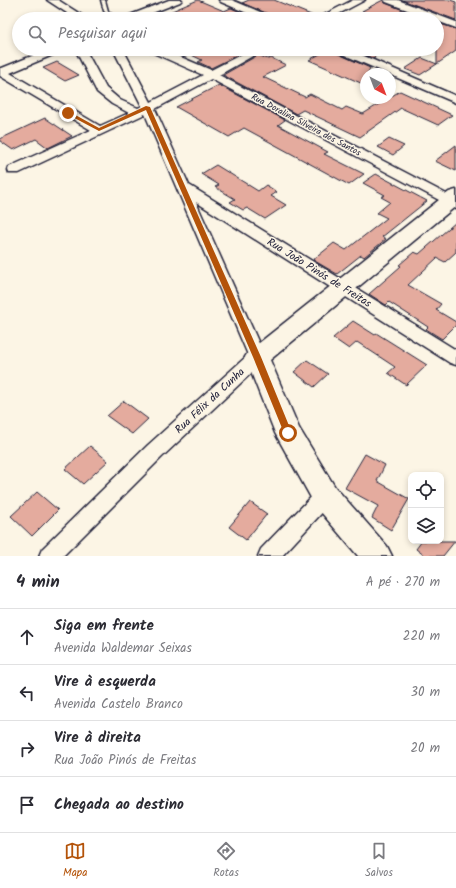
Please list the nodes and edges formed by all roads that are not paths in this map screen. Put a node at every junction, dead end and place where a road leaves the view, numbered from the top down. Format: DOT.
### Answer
graph roads {
  1 [pos="52,0"];
  2 [pos="102,0"];
  3 [pos="177,0"];
  4 [pos="224,0"];
  5 [pos="360,0"];
  6 [pos="389,0"];
  7 [pos="72,12"];
  8 [pos="107,12"];
  9 [pos="146,12"];
  10 [pos="252,12"];
  11 [pos="335,12"];
  12 [pos="421,12"];
  13 [pos="444,21"];
  14 [pos="456,25"];
  15 [pos="41,56"];
  16 [pos="84,56"];
  17 [pos="121,56"];
  18 [pos="169,56"];
  19 [pos="246,56"];
  20 [pos="355,56"];
  21 [pos="1,72"];
  22 [pos="210,74"];
  23 [pos="456,100"];
  24 [pos="143,110"];
  25 [pos="99,130"];
  26 [pos="14,170"];
  27 [pos="182,187"];
  28 [pos="454,201"];
  29 [pos="343,288"];
  30 [pos="257,357"];
  31 [pos="456,358"];
  32 [pos="325,496"];
  33 [pos="49,556"];
  34 [pos="268,556"];
  35 [pos="378,556"];
  1 -- 7 [label="street"];
  2 -- 8 [label="lane"];
  3 -- 9 [label="street"];
  4 -- 10 [label="street"];
  5 -- 11 [label="street"];
  6 -- 12 [label="street"];
  13 -- 14 [label="street"];
  15 -- 21 [label="street"];
  16 -- 24 [label="street"];
  17 -- 24 [label="street"];
  18 -- 22 [label="street, Rua Doralina Silveira dos Santos"];
  19 -- 22 [label="street"];
  20 -- 23 [label="street"];
  21 -- 25 [label="street"];
  22 -- 24 [label="street"];
  22 -- 28 [label="street, Rua Doralina Silveira dos Santos"];
  24 -- 25 [label="street"];
  24 -- 27 [label="street"];
  25 -- 26 [label="street"];
  27 -- 29 [label="street, Rua João Pinós de Freitas"];
  27 -- 30 [label="street"];
  28 -- 29 [label="street, Rua Félix da Cunha"];
  29 -- 30 [label="street, Rua Félix da Cunha"];
  29 -- 31 [label="street, Rua João Pinós de Freitas"];
  30 -- 32 [label="street"];
  30 -- 33 [label="street, Rua Félix da Cunha"];
  32 -- 34 [label="street"];
  32 -- 35 [label="street"];
}
